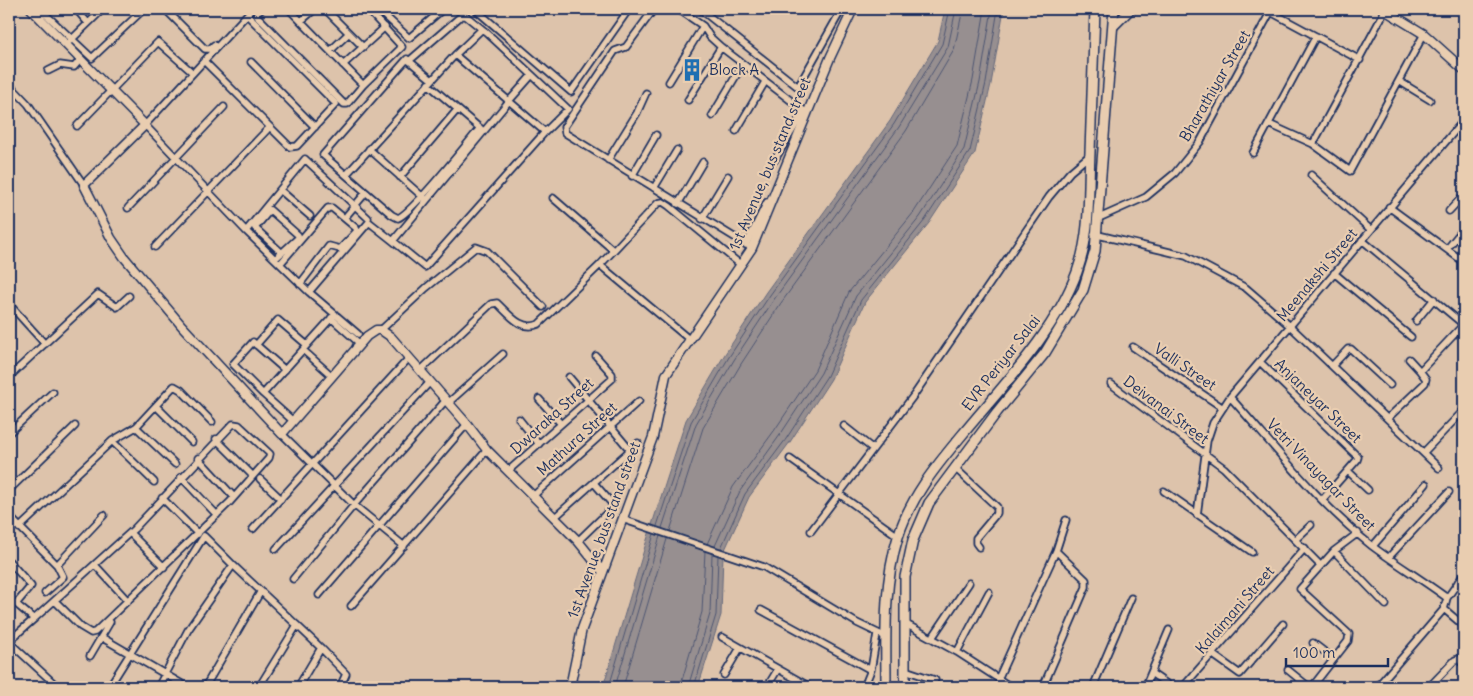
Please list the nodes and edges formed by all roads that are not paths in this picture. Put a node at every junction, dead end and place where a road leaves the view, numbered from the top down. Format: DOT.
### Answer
graph roads {
  1 [pos="31,9"];
  2 [pos="40,9"];
  3 [pos="76,9"];
  4 [pos="103,9"];
  5 [pos="144,9"];
  6 [pos="167,9"];
  7 [pos="242,9"];
  8 [pos="252,9"];
  9 [pos="262,9"];
  10 [pos="289,9"];
  11 [pos="315,9"];
  12 [pos="325,9"];
  13 [pos="366,9"];
  14 [pos="382,9"];
  15 [pos="443,9"];
  16 [pos="475,9"];
  17 [pos="629,9"];
  18 [pos="654,9"];
  19 [pos="678,9"];
  20 [pos="700,9"];
  21 [pos="842,9"];
  22 [pos="853,9"];
  23 [pos="1095,9"];
  24 [pos="1114,9"];
  25 [pos="1130,9"];
  26 [pos="1385,9"];
  27 [pos="1272,10"];
  28 [pos="247,15"];
  29 [pos="301,21"];
  30 [pos="88,22"];
  31 [pos="703,26"];
  32 [pos="384,27"];
  33 [pos="1113,27"];
  34 [pos="482,29"];
  35 [pos="349,33"];
  36 [pos="1424,34"];
  37 [pos="1316,36"];
  38 [pos="69,42"];
  39 [pos="362,47"];
  40 [pos="721,47"];
  41 [pos="330,52"];
  42 [pos="455,55"];
  43 [pos="81,59"];
  44 [pos="1360,60"];
  45 [pos="204,61"];
  46 [pos="409,61"];
  47 [pos="251,62"];
  48 [pos="743,64"];
  49 [pos="343,65"];
  50 [pos="1464,70"];
  51 [pos="48,71"];
  52 [pos="193,73"];
  53 [pos="532,75"];
  54 [pos="1399,81"];
  55 [pos="430,82"];
  56 [pos="669,82"];
  57 [pos="765,82"];
  58 [pos="9,84"];
  59 [pos="363,85"];
  60 [pos="112,91"];
  61 [pos="646,93"];
  62 [pos="688,100"];
  63 [pos="1430,100"];
  64 [pos="509,102"];
  65 [pos="224,107"];
  66 [pos="457,110"];
  67 [pos="805,112"];
  68 [pos="712,116"];
  69 [pos="1464,120"];
  70 [pos="1269,124"];
  71 [pos="145,125"];
  72 [pos="77,126"];
  73 [pos="314,127"];
  74 [pos="267,130"];
  75 [pos="483,130"];
  76 [pos="736,131"];
  77 [pos="545,132"];
  78 [pos="656,135"];
  79 [pos="1313,144"];
  80 [pos="369,149"];
  81 [pos="676,150"];
  82 [pos="1253,153"];
  83 [pos="1090,155"];
  84 [pos="177,158"];
  85 [pos="608,160"];
  86 [pos="774,161"];
  87 [pos="703,162"];
  88 [pos="346,175"];
  89 [pos="1311,175"];
  90 [pos="632,176"];
  91 [pos="728,176"];
  92 [pos="400,177"];
  93 [pos="84,185"];
  94 [pos="654,188"];
  95 [pos="209,190"];
  96 [pos="280,190"];
  97 [pos="1464,195"];
  98 [pos="363,196"];
  99 [pos="422,196"];
  100 [pos="770,196"];
  101 [pos="554,198"];
  102 [pos="427,201"];
  103 [pos="678,204"];
  104 [pos="355,206"];
  105 [pos="1389,207"];
  106 [pos="128,208"];
  107 [pos="1449,211"];
  108 [pos="347,215"];
  109 [pos="310,216"];
  110 [pos="368,218"];
  111 [pos="1099,218"];
  112 [pos="702,219"];
  113 [pos="1464,228"];
  114 [pos="1371,230"];
  115 [pos="246,231"];
  116 [pos="1087,234"];
  117 [pos="1098,234"];
  118 [pos="1362,240"];
  119 [pos="393,241"];
  120 [pos="155,247"];
  121 [pos="749,247"];
  122 [pos="1447,249"];
  123 [pos="614,250"];
  124 [pos="282,253"];
  125 [pos="278,262"];
  126 [pos="1464,262"];
  127 [pos="600,265"];
  128 [pos="741,266"];
  129 [pos="1334,273"];
  130 [pos="300,284"];
  131 [pos="309,292"];
  132 [pos="129,296"];
  133 [pos="1434,299"];
  134 [pos="9,304"];
  135 [pos="543,307"];
  136 [pos="333,316"];
  137 [pos="1416,321"];
  138 [pos="1464,325"];
  139 [pos="1290,326"];
  140 [pos="381,330"];
  141 [pos="1410,337"];
  142 [pos="690,340"];
  143 [pos="45,344"];
  144 [pos="256,345"];
  145 [pos="1133,347"];
  146 [pos="305,348"];
  147 [pos="503,354"];
  148 [pos="596,356"];
  149 [pos="409,358"];
  150 [pos="1409,359"];
  151 [pos="1260,362"];
  152 [pos="1332,366"];
  153 [pos="285,370"];
  154 [pos="421,370"];
  155 [pos="1015,370"];
  156 [pos="1420,371"];
  157 [pos="331,375"];
  158 [pos="9,377"];
  159 [pos="569,378"];
  160 [pos="1025,378"];
  161 [pos="430,382"];
  162 [pos="1111,384"];
  163 [pos="1390,385"];
  164 [pos="53,392"];
  165 [pos="263,394"];
  166 [pos="1230,398"];
  167 [pos="539,399"];
  168 [pos="588,399"];
  169 [pos="447,401"];
  170 [pos="639,401"];
  171 [pos="156,406"];
  172 [pos="1223,408"];
  173 [pos="1464,410"];
  174 [pos="1388,418"];
  175 [pos="518,419"];
  176 [pos="212,422"];
  177 [pos="468,424"];
  178 [pos="561,424"];
  179 [pos="75,426"];
  180 [pos="844,426"];
  181 [pos="136,427"];
  182 [pos="610,427"];
  183 [pos="9,433"];
  184 [pos="282,434"];
  185 [pos="216,439"];
  186 [pos="112,441"];
  187 [pos="192,442"];
  188 [pos="638,443"];
  189 [pos="539,444"];
  190 [pos="873,449"];
  191 [pos="487,450"];
  192 [pos="630,450"];
  193 [pos="1424,452"];
  194 [pos="1206,455"];
  195 [pos="198,458"];
  196 [pos="790,459"];
  197 [pos="175,464"];
  198 [pos="312,465"];
  199 [pos="955,468"];
  200 [pos="1439,468"];
  201 [pos="1348,471"];
  202 [pos="508,472"];
  203 [pos="253,476"];
  204 [pos="181,478"];
  205 [pos="260,479"];
  206 [pos="154,482"];
  207 [pos="594,483"];
  208 [pos="1426,484"];
  209 [pos="333,485"];
  210 [pos="9,490"];
  211 [pos="1368,490"];
  212 [pos="1164,491"];
  213 [pos="1449,492"];
  214 [pos="839,493"];
  215 [pos="533,496"];
  216 [pos="234,497"];
  217 [pos="162,498"];
  218 [pos="281,499"];
  219 [pos="1323,499"];
  220 [pos="354,505"];
  221 [pos="104,514"];
  222 [pos="217,515"];
  223 [pos="1197,515"];
  224 [pos="9,516"];
  225 [pos="554,518"];
  226 [pos="622,519"];
  227 [pos="1066,520"];
  228 [pos="1311,524"];
  229 [pos="380,526"];
  230 [pos="19,528"];
  231 [pos="253,529"];
  232 [pos="811,530"];
  233 [pos="130,532"];
  234 [pos="1358,533"];
  235 [pos="198,534"];
  236 [pos="898,536"];
  237 [pos="1296,539"];
  238 [pos="578,542"];
  239 [pos="404,546"];
  240 [pos="1372,546"];
  241 [pos="980,547"];
  242 [pos="1305,548"];
  243 [pos="276,549"];
  244 [pos="1056,551"];
  245 [pos="1334,551"];
  246 [pos="1252,552"];
  247 [pos="1389,557"];
  248 [pos="9,562"];
  249 [pos="95,564"];
  250 [pos="57,565"];
  251 [pos="233,565"];
  252 [pos="1320,565"];
  253 [pos="164,567"];
  254 [pos="603,572"];
  255 [pos="1464,574"];
  256 [pos="293,579"];
  257 [pos="1458,582"];
  258 [pos="969,583"];
  259 [pos="1464,586"];
  260 [pos="261,590"];
  261 [pos="989,592"];
  262 [pos="46,593"];
  263 [pos="319,594"];
  264 [pos="9,598"];
  265 [pos="1131,598"];
  266 [pos="1448,598"];
  267 [pos="55,601"];
  268 [pos="128,601"];
  269 [pos="16,604"];
  270 [pos="1386,605"];
  271 [pos="350,606"];
  272 [pos="761,610"];
  273 [pos="1444,610"];
  274 [pos="34,619"];
  275 [pos="110,622"];
  276 [pos="904,623"];
  277 [pos="1284,624"];
  278 [pos="297,625"];
  279 [pos="1464,626"];
  280 [pos="1169,630"];
  281 [pos="881,635"];
  282 [pos="722,637"];
  283 [pos="101,638"];
  284 [pos="932,638"];
  285 [pos="9,642"];
  286 [pos="1313,642"];
  287 [pos="321,648"];
  288 [pos="740,648"];
  289 [pos="957,652"];
  290 [pos="130,654"];
  291 [pos="1212,654"];
  292 [pos="90,656"];
  293 [pos="1334,659"];
  294 [pos="1464,665"];
  295 [pos="778,669"];
  296 [pos="871,670"];
  297 [pos="905,670"];
  298 [pos="1288,670"];
  299 [pos="1151,673"];
  300 [pos="165,674"];
  301 [pos="724,675"];
  302 [pos="998,679"];
  303 [pos="935,680"];
  304 [pos="571,685"];
  305 [pos="58,687"];
  306 [pos="109,687"];
  307 [pos="158,687"];
  308 [pos="188,687"];
  309 [pos="205,687"];
  310 [pos="259,687"];
  311 [pos="298,687"];
  312 [pos="340,687"];
  313 [pos="583,687"];
  314 [pos="768,687"];
  315 [pos="810,687"];
  316 [pos="864,687"];
  317 [pos="886,687"];
  318 [pos="905,687"];
  319 [pos="1011,687"];
  320 [pos="1043,687"];
  321 [pos="1094,687"];
  322 [pos="1145,687"];
  323 [pos="1171,687"];
  324 [pos="1183,687"];
  325 [pos="1311,687"];
  326 [pos="1377,687"];
  327 [pos="1429,687"];
  1 -- 38 [label="street"];
  2 -- 38 [label="street"];
  3 -- 30 [label="street"];
  4 -- 30 [label="street"];
  5 -- 38 [label="street"];
  6 -- 7 [label="street"];
  8 -- 28 [label="street"];
  9 -- 59 [label="street"];
  10 -- 29 [label="street"];
  11 -- 29 [label="street"];
  12 -- 35 [label="street"];
  13 -- 32 [label="street"];
  14 -- 15 [label="street"];
  16 -- 17 [label="street"];
  18 -- 85 [label="street"];
  19 -- 31 [label="street"];
  20 -- 21 [label="street"];
  22 -- 67 [label="street, 1st Avenue, bus stand street"];
  23 -- 83 [label="main road, EVR Periyar Salai"];
  24 -- 33 [label="main road, EVR Periyar Salai"];
  25 -- 33 [label="street"];
  26 -- 36 [label="street"];
  26 -- 44 [label="street"];
  27 -- 37 [label="street"];
  27 -- 111 [label="street, Bharathiyar Street"];
  28 -- 45 [label="street"];
  28 -- 73 [label="street"];
  29 -- 41 [label="street"];
  30 -- 38 [label="street"];
  31 -- 40 [label="street"];
  31 -- 56 [label="street"];
  32 -- 39 [label="street"];
  32 -- 59 [label="street"];
  33 -- 111 [label="main road, EVR Periyar Salai"];
  34 -- 42 [label="street"];
  34 -- 46 [label="street"];
  34 -- 53 [label="street"];
  35 -- 39 [label="street"];
  35 -- 41 [label="street"];
  36 -- 50 [label="street"];
  36 -- 54 [label="street"];
  37 -- 44 [label="street"];
  37 -- 70 [label="street"];
  38 -- 43 [label="street"];
  39 -- 49 [label="street"];
  40 -- 48 [label="street"];
  40 -- 62 [label="street"];
  41 -- 49 [label="street"];
  42 -- 55 [label="street"];
  42 -- 64 [label="street"];
  43 -- 51 [label="street"];
  43 -- 60 [label="street"];
  44 -- 79 [label="street"];
  45 -- 52 [label="street"];
  45 -- 73 [label="street"];
  46 -- 55 [label="street"];
  46 -- 88 [label="street"];
  47 -- 73 [label="street"];
  48 -- 57 [label="street"];
  48 -- 68 [label="street"];
  49 -- 59 [label="street"];
  52 -- 60 [label="street"];
  52 -- 71 [label="street"];
  53 -- 64 [label="street"];
  53 -- 77 [label="street"];
  54 -- 63 [label="street"];
  54 -- 79 [label="street"];
  55 -- 66 [label="street"];
  55 -- 80 [label="street"];
  57 -- 67 [label="street"];
  57 -- 76 [label="street"];
  58 -- 93 [label="street"];
  60 -- 71 [label="street"];
  60 -- 72 [label="street"];
  61 -- 85 [label="street"];
  64 -- 75 [label="street"];
  64 -- 77 [label="street"];
  65 -- 84 [label="street"];
  66 -- 75 [label="street"];
  66 -- 92 [label="street"];
  67 -- 86 [label="street"];
  67 -- 121 [label="street, 1st Avenue, bus stand street"];
  69 -- 105 [label="street, Meenakshi Street"];
  70 -- 79 [label="street"];
  70 -- 82 [label="street"];
  71 -- 84 [label="street"];
  71 -- 93 [label="street"];
  74 -- 95 [label="street"];
  75 -- 99 [label="street"];
  75 -- 102 [label="street"];
  77 -- 119 [label="street"];
  78 -- 90 [label="street"];
  80 -- 88 [label="street"];
  80 -- 92 [label="street"];
  81 -- 94 [label="street"];
  83 -- 116 [label="main road, EVR Periyar Salai"];
  83 -- 190 [label="street"];
  84 -- 95 [label="street"];
  84 -- 106 [label="street"];
  85 -- 90 [label="street"];
  87 -- 103 [label="street"];
  88 -- 99 [label="street"];
  89 -- 114 [label="street"];
  90 -- 94 [label="street"];
  91 -- 112 [label="street"];
  92 -- 99 [label="street"];
  93 -- 184 [label="street"];
  94 -- 103 [label="street"];
  95 -- 115 [label="street"];
  95 -- 120 [label="street"];
  96 -- 104 [label="street"];
  96 -- 109 [label="street"];
  96 -- 115 [label="street"];
  97 -- 107 [label="street"];
  98 -- 104 [label="street"];
  99 -- 102 [label="street"];
  100 -- 121 [label="street"];
  101 -- 123 [label="street"];
  102 -- 119 [label="street"];
  103 -- 112 [label="street"];
  104 -- 108 [label="street"];
  104 -- 110 [label="street"];
  105 -- 114 [label="street, Meenakshi Street"];
  105 -- 122 [label="street"];
  111 -- 117 [label="main road, EVR Periyar Salai"];
  112 -- 121 [label="street"];
  113 -- 122 [label="street"];
  114 -- 118 [label="street, Meenakshi Street"];
  115 -- 125 [label="street"];
  116 -- 117 [label="street"];
  116 -- 155 [label="main road, EVR Periyar Salai"];
  117 -- 139 [label="street"];
  117 -- 160 [label="main road, EVR Periyar Salai"];
  118 -- 129 [label="street, Meenakshi Street"];
  118 -- 133 [label="street"];
  119 -- 131 [label="street"];
  121 -- 128 [label="street, 1st Avenue, bus stand street"];
  122 -- 126 [label="street"];
  123 -- 127 [label="street"];
  123 -- 128 [label="street"];
  124 -- 124 [label="street"];
  124 -- 125 [label="street"];
  125 -- 130 [label="street"];
  125 -- 130 [label="street"];
  127 -- 142 [label="street"];
  127 -- 154 [label="street"];
  128 -- 142 [label="street, 1st Avenue, bus stand street"];
  129 -- 139 [label="street, Meenakshi Street"];
  129 -- 141 [label="street"];
  130 -- 131 [label="street"];
  131 -- 136 [label="street"];
  132 -- 143 [label="street"];
  133 -- 137 [label="street"];
  133 -- 138 [label="street"];
  134 -- 143 [label="street"];
  135 -- 140 [label="street"];
  136 -- 146 [label="street"];
  136 -- 157 [label="street"];
  138 -- 156 [label="street"];
  139 -- 151 [label="street, Meenakshi Street"];
  139 -- 152 [label="street"];
  140 -- 149 [label="street"];
  140 -- 184 [label="street"];
  142 -- 226 [label="street, 1st Avenue, bus stand street"];
  143 -- 158 [label="street"];
  144 -- 146 [label="street"];
  144 -- 153 [label="street"];
  144 -- 165 [label="street"];
  145 -- 172 [label="street, Valli Street"];
  146 -- 153 [label="street"];
  146 -- 157 [label="street"];
  147 -- 169 [label="street"];
  148 -- 168 [label="street, Dwaraka Street"];
  149 -- 154 [label="street"];
  149 -- 198 [label="street"];
  150 -- 156 [label="street"];
  151 -- 166 [label="street, Meenakshi Street"];
  151 -- 201 [label="street, Anjaneyar Street"];
  152 -- 163 [label="street"];
  152 -- 174 [label="street"];
  153 -- 165 [label="street"];
  154 -- 161 [label="street"];
  155 -- 160 [label="main road"];
  155 -- 236 [label="main road, EVR Periyar Salai"];
  156 -- 174 [label="street"];
  157 -- 165 [label="street"];
  159 -- 168 [label="street"];
  160 -- 199 [label="main road, EVR Periyar Salai"];
  161 -- 169 [label="street"];
  161 -- 209 [label="street"];
  162 -- 194 [label="street, Deivanai Street"];
  164 -- 183 [label="street"];
  166 -- 172 [label="street, Meenakshi Street"];
  166 -- 219 [label="street, Vetri Vinayagar Street"];
  167 -- 178 [label="street"];
  168 -- 178 [label="street, Dwaraka Street"];
  168 -- 182 [label="street"];
  169 -- 177 [label="street"];
  169 -- 220 [label="street"];
  170 -- 182 [label="street, Mathura Street"];
  171 -- 176 [label="street"];
  171 -- 181 [label="street"];
  171 -- 187 [label="street"];
  172 -- 194 [label="street, Meenakshi Street"];
  173 -- 193 [label="street"];
  174 -- 193 [label="street"];
  175 -- 189 [label="street"];
  177 -- 191 [label="street"];
  177 -- 229 [label="street"];
  178 -- 189 [label="street, Dwaraka Street"];
  179 -- 210 [label="street"];
  180 -- 190 [label="street"];
  181 -- 186 [label="street"];
  181 -- 197 [label="street"];
  182 -- 192 [label="street"];
  182 -- 215 [label="street, Mathura Street"];
  184 -- 198 [label="street"];
  185 -- 195 [label="street"];
  185 -- 203 [label="street"];
  185 -- 203 [label="street"];
  186 -- 206 [label="street"];
  186 -- 230 [label="street"];
  188 -- 192 [label="street"];
  189 -- 202 [label="street, Dwaraka Street"];
  190 -- 214 [label="street"];
  191 -- 202 [label="street"];
  191 -- 239 [label="street"];
  192 -- 207 [label="street"];
  193 -- 200 [label="street"];
  194 -- 223 [label="street, Meenakshi Street"];
  194 -- 237 [label="street, Deivanai Street"];
  195 -- 204 [label="street"];
  195 -- 216 [label="street"];
  196 -- 214 [label="street"];
  198 -- 209 [label="street"];
  198 -- 218 [label="street"];
  199 -- 241 [label="street"];
  199 -- 276 [label="main road, EVR Periyar Salai"];
  201 -- 211 [label="street"];
  201 -- 219 [label="street"];
  202 -- 215 [label="street"];
  203 -- 216 [label="street"];
  204 -- 217 [label="street"];
  204 -- 222 [label="street"];
  205 -- 218 [label="street"];
  207 -- 225 [label="street"];
  207 -- 238 [label="street"];
  208 -- 240 [label="street"];
  209 -- 220 [label="street"];
  209 -- 243 [label="street"];
  212 -- 223 [label="street"];
  213 -- 247 [label="street"];
  214 -- 232 [label="street"];
  214 -- 236 [label="street"];
  215 -- 225 [label="street"];
  216 -- 222 [label="street"];
  217 -- 233 [label="street"];
  217 -- 235 [label="street"];
  218 -- 231 [label="street"];
  219 -- 234 [label="street, Vetri Vinayagar Street"];
  220 -- 229 [label="street"];
  220 -- 256 [label="street"];
  221 -- 250 [label="street"];
  222 -- 235 [label="street"];
  223 -- 246 [label="street"];
  224 -- 230 [label="street"];
  225 -- 238 [label="street"];
  226 -- 254 [label="street, 1st Avenue, bus stand street"];
  226 -- 281 [label="street"];
  227 -- 244 [label="street"];
  228 -- 237 [label="street"];
  229 -- 239 [label="street"];
  229 -- 263 [label="street"];
  230 -- 250 [label="street"];
  233 -- 249 [label="street"];
  233 -- 253 [label="street"];
  234 -- 240 [label="street, Vetri Vinayagar Street"];
  234 -- 245 [label="street"];
  235 -- 253 [label="street"];
  236 -- 281 [label="main road, EVR Periyar Salai"];
  237 -- 242 [label="street, Deivanai Street"];
  238 -- 254 [label="street"];
  239 -- 271 [label="street"];
  240 -- 247 [label="street, Vetri Vinayagar Street"];
  242 -- 252 [label="street, Deivanai Street"];
  242 -- 291 [label="street, Kalaimani Street"];
  244 -- 302 [label="street"];
  244 -- 320 [label="street"];
  245 -- 252 [label="street"];
  245 -- 270 [label="street"];
  247 -- 266 [label="street, Vetri Vinayagar Street"];
  248 -- 269 [label="street"];
  249 -- 267 [label="street"];
  249 -- 268 [label="street"];
  250 -- 262 [label="street"];
  251 -- 260 [label="street"];
  251 -- 290 [label="street"];
  251 -- 300 [label="street"];
  252 -- 293 [label="street"];
  253 -- 268 [label="street"];
  254 -- 304 [label="street, 1st Avenue, bus stand street"];
  255 -- 257 [label="street"];
  257 -- 259 [label="street"];
  257 -- 266 [label="street"];
  258 -- 284 [label="street"];
  260 -- 278 [label="street"];
  260 -- 309 [label="street"];
  261 -- 289 [label="street"];
  264 -- 269 [label="street"];
  265 -- 321 [label="street"];
  266 -- 273 [label="street"];
  267 -- 268 [label="street"];
  267 -- 274 [label="street"];
  269 -- 274 [label="street"];
  272 -- 296 [label="street"];
  273 -- 279 [label="street"];
  273 -- 326 [label="street"];
  274 -- 285 [label="street"];
  275 -- 283 [label="street"];
  276 -- 284 [label="street"];
  276 -- 297 [label="main road, EVR Periyar Salai"];
  277 -- 291 [label="street"];
  278 -- 287 [label="street"];
  278 -- 310 [label="street"];
  280 -- 299 [label="street"];
  281 -- 296 [label="street"];
  281 -- 317 [label="main road, EVR Periyar Salai"];
  282 -- 288 [label="street"];
  283 -- 290 [label="street"];
  283 -- 292 [label="street"];
  284 -- 289 [label="street"];
  285 -- 305 [label="street"];
  286 -- 293 [label="street"];
  287 -- 311 [label="street"];
  287 -- 312 [label="street"];
  288 -- 295 [label="street"];
  288 -- 301 [label="street"];
  289 -- 302 [label="street"];
  290 -- 300 [label="street"];
  290 -- 306 [label="street"];
  291 -- 324 [label="street, Kalaimani Street"];
  293 -- 325 [label="street"];
  294 -- 327 [label="street"];
  295 -- 314 [label="street"];
  295 -- 315 [label="street"];
  296 -- 316 [label="street"];
  297 -- 303 [label="street"];
  297 -- 318 [label="main road, EVR Periyar Salai"];
  298 -- 325 [label="street"];
  299 -- 322 [label="street"];
  299 -- 323 [label="street"];
  300 -- 307 [label="street"];
  300 -- 308 [label="street"];
  302 -- 319 [label="street"];
  304 -- 313 [label="street"];
}
